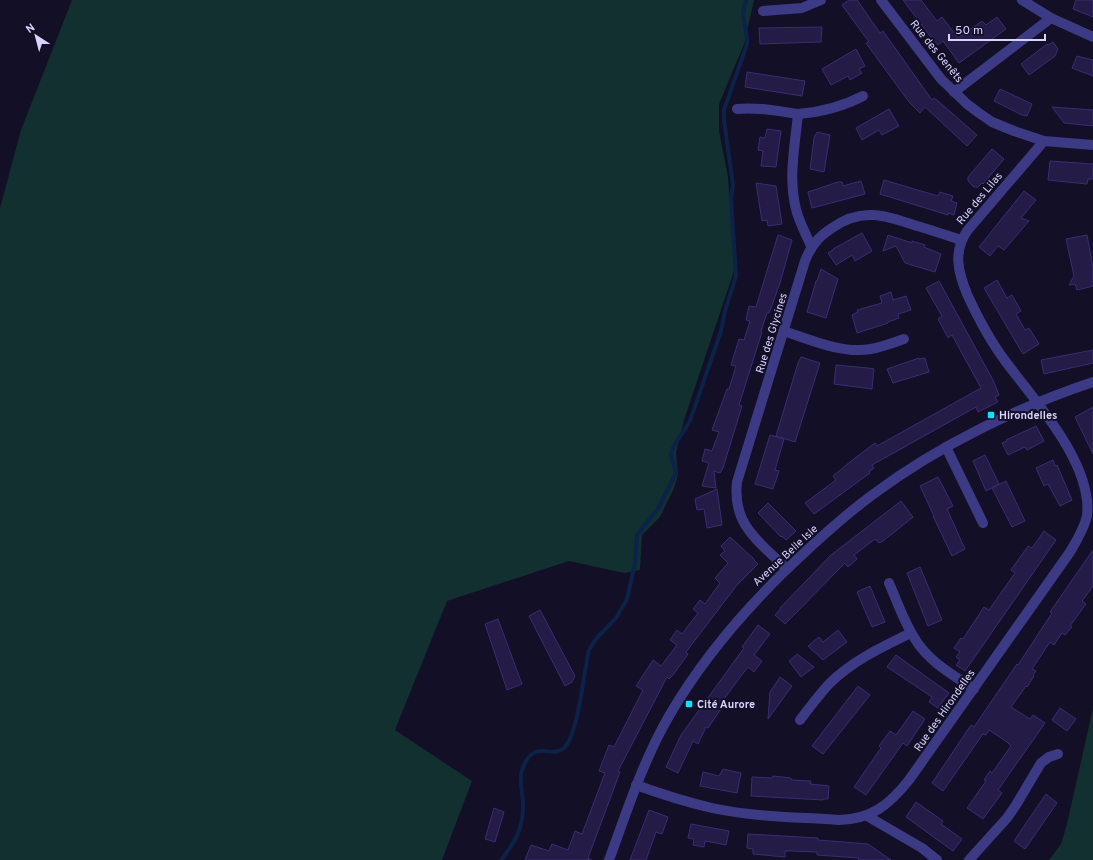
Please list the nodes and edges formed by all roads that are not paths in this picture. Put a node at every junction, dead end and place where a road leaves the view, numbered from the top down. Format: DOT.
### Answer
graph roads {
  1 [pos="822,0"];
  2 [pos="881,0"];
  3 [pos="1022,0"];
  4 [pos="763,11"];
  5 [pos="1051,18"];
  6 [pos="1093,37"];
  7 [pos="954,92"];
  8 [pos="863,96"];
  9 [pos="737,108"];
  10 [pos="798,114"];
  11 [pos="1044,141"];
  12 [pos="1093,145"];
  13 [pos="961,240"];
  14 [pos="812,246"];
  15 [pos="784,331"];
  16 [pos="904,339"];
  17 [pos="1093,382"];
  18 [pos="1039,402"];
  19 [pos="946,447"];
  20 [pos="1090,514"];
  21 [pos="983,523"];
  22 [pos="787,569"];
  23 [pos="889,583"];
  24 [pos="911,633"];
  25 [pos="974,689"];
  26 [pos="800,720"];
  27 [pos="1058,754"];
  28 [pos="636,785"];
  29 [pos="867,816"];
  30 [pos="609,860"];
  31 [pos="937,860"];
  32 [pos="969,860"];
  1 -- 4 [label="street"];
  2 -- 7 [label="street, Rue des Genêts"];
  3 -- 5 [label="street"];
  5 -- 6 [label="street"];
  5 -- 7 [label="street"];
  7 -- 11 [label="street, Rue des Genêts"];
  8 -- 10 [label="street"];
  9 -- 10 [label="street"];
  10 -- 14 [label="street"];
  11 -- 12 [label="street"];
  11 -- 13 [label="street, Rue des Lilas"];
  13 -- 14 [label="street, Rue des Glycines"];
  13 -- 18 [label="street, Rue des Lilas"];
  14 -- 15 [label="street, Rue des Glycines"];
  15 -- 16 [label="street"];
  15 -- 22 [label="street, Rue des Glycines"];
  17 -- 18 [label="street, Avenue Belle Isle"];
  18 -- 19 [label="street, Avenue Belle Isle"];
  18 -- 20 [label="street, Rue des Hirondelles"];
  19 -- 21 [label="street"];
  19 -- 22 [label="street, Avenue Belle Isle"];
  20 -- 25 [label="street, Rue des Hirondelles"];
  22 -- 28 [label="street, Avenue Belle Isle"];
  23 -- 24 [label="street"];
  24 -- 25 [label="street"];
  24 -- 26 [label="street"];
  25 -- 29 [label="street, Rue des Hirondelles"];
  27 -- 32 [label="street"];
  28 -- 29 [label="street, Rue des Hirondelles"];
  28 -- 30 [label="street, Avenue Belle Isle"];
  29 -- 31 [label="street"];
}
